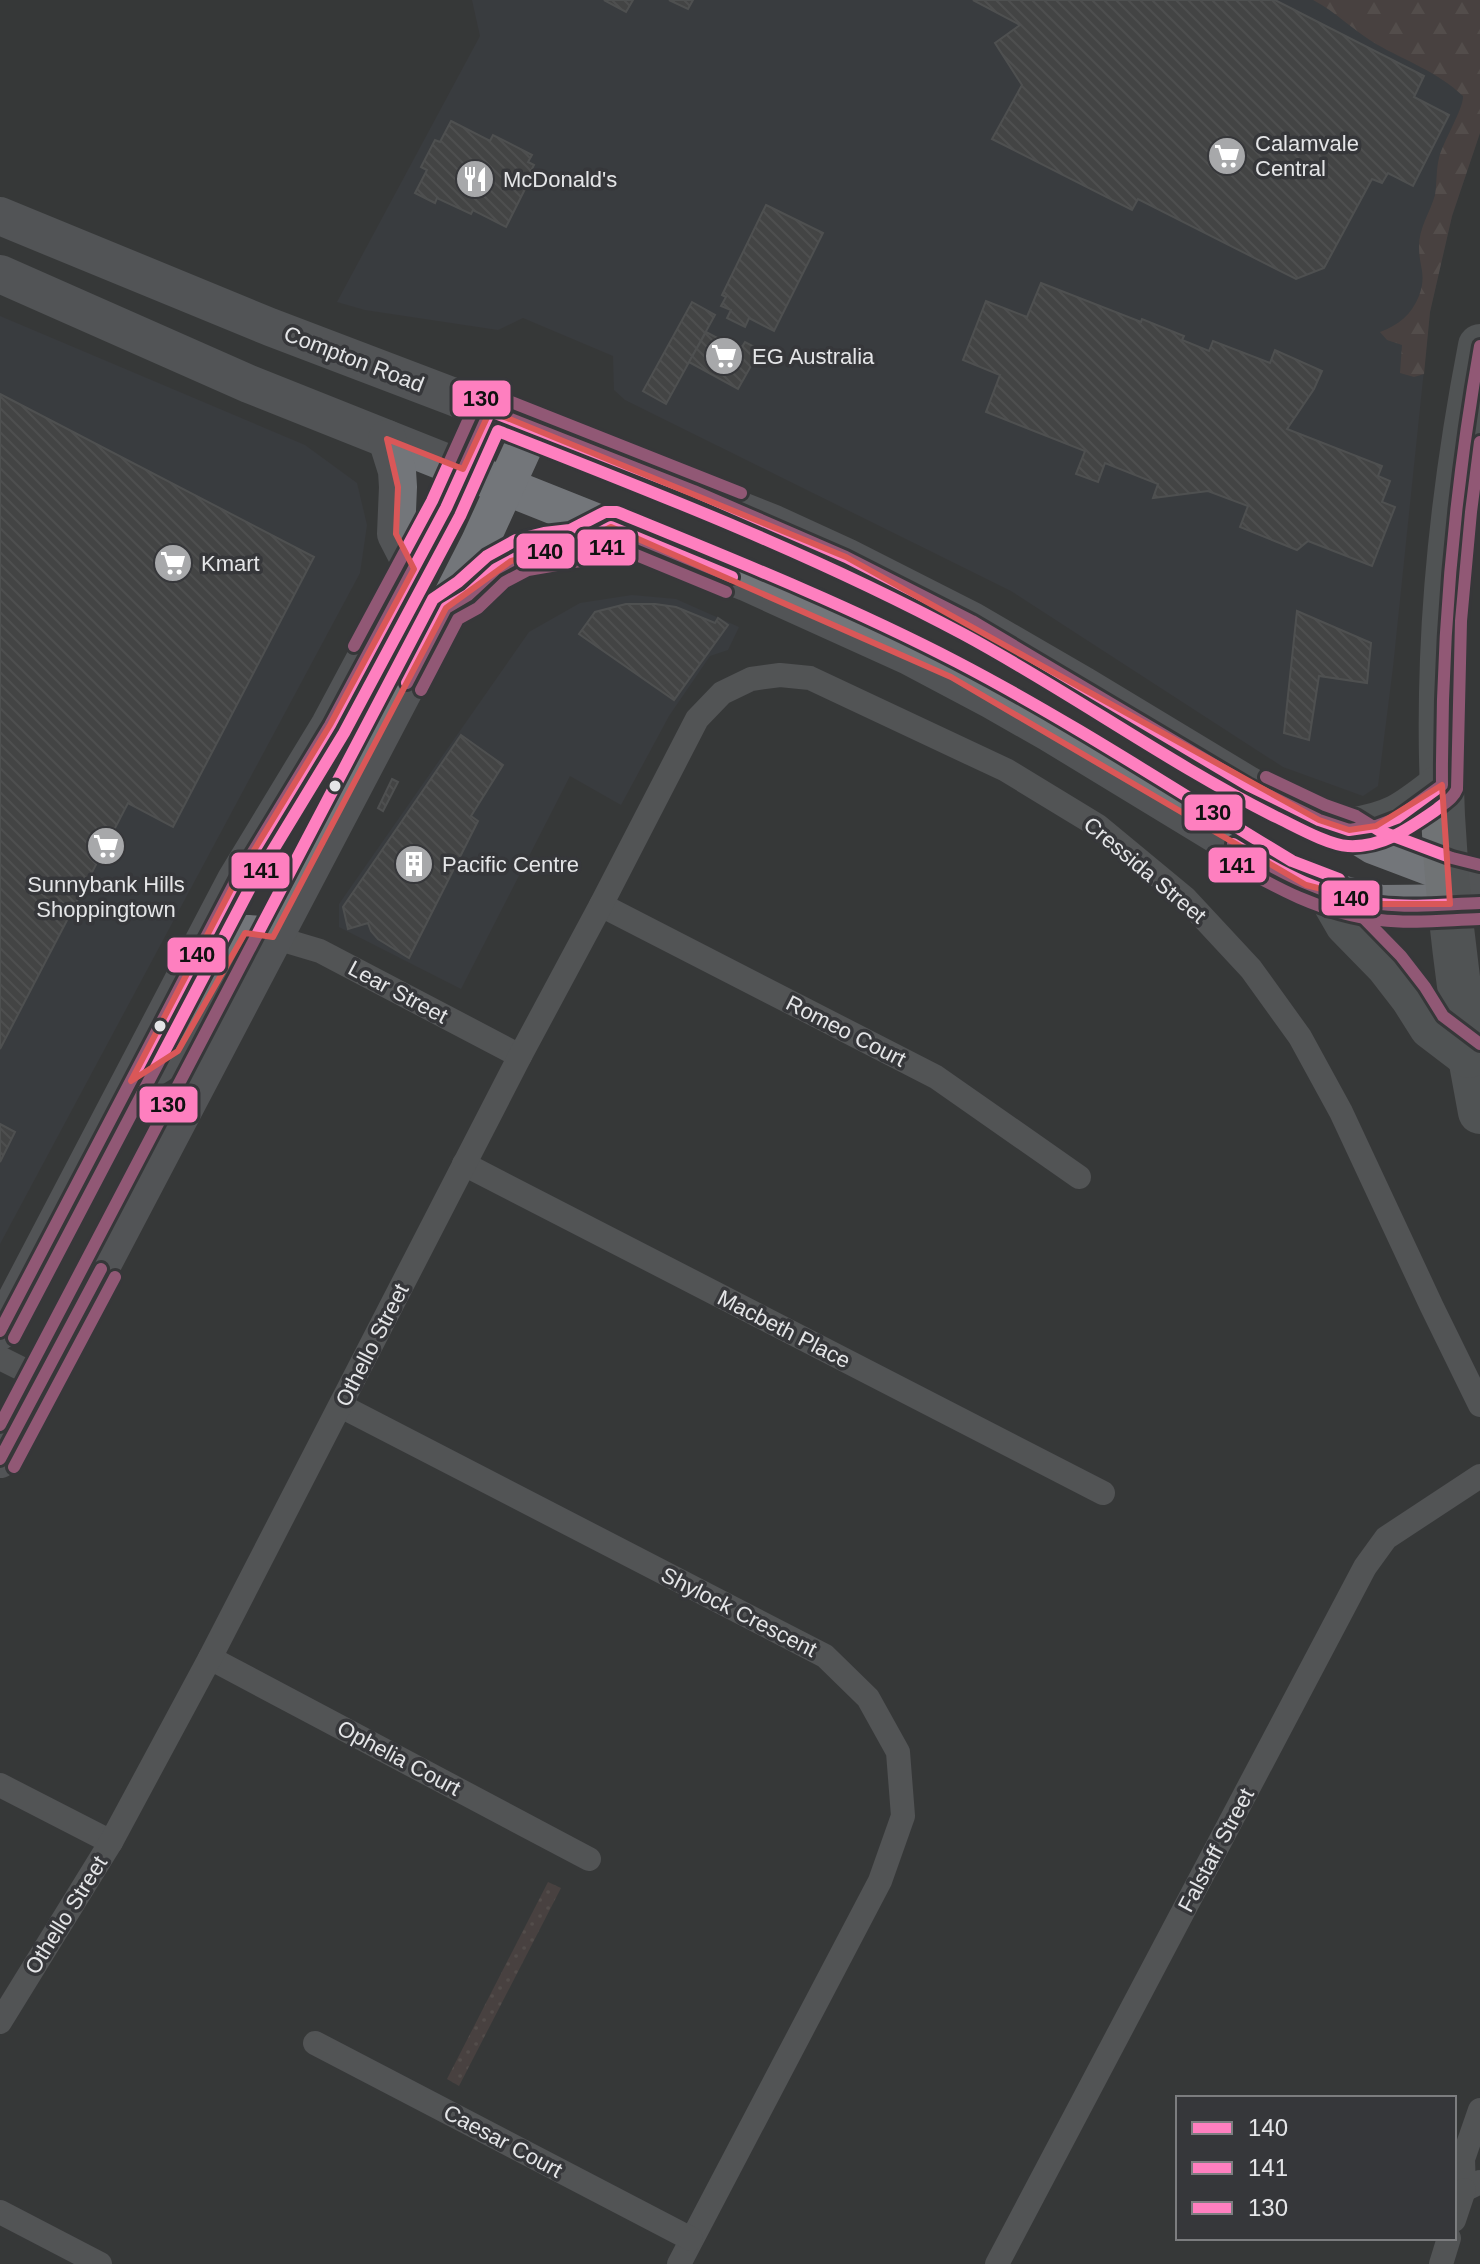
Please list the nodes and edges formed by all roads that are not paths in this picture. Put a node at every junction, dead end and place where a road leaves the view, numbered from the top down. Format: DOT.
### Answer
graph roads {
  1 [pos="0,216"];
  2 [pos="0,274"];
  3 [pos="1480,346"];
  4 [pos="490,411"];
  5 [pos="532,428"];
  6 [pos="387,439"];
  7 [pos="463,469"];
  8 [pos="507,486"];
  9 [pos="611,527"];
  10 [pos="414,569"];
  11 [pos="446,608"];
  12 [pos="751,679"];
  13 [pos="1442,785"];
  14 [pos="1349,830"];
  15 [pos="1464,890"];
  16 [pos="1328,891"];
  17 [pos="601,905"];
  18 [pos="273,937"];
  19 [pos="520,1056"];
  20 [pos="1469,1056"];
  21 [pos="131,1081"];
  22 [pos="1480,1112"];
  23 [pos="464,1164"];
  24 [pos="1079,1177"];
  25 [pos="0,1331"];
  26 [pos="0,1358"];
  27 [pos="42,1379"];
  28 [pos="1480,1405"];
  29 [pos="341,1406"];
  30 [pos="0,1459"];
  31 [pos="1480,1476"];
  32 [pos="1103,1493"];
  33 [pos="210,1658"];
  34 [pos="0,1785"];
  35 [pos="111,1842"];
  36 [pos="589,1859"];
  37 [pos="0,2022"];
  38 [pos="315,2043"];
  39 [pos="1480,2110"];
  40 [pos="1472,2186"];
  41 [pos="0,2212"];
  42 [pos="1456,2216"];
  43 [pos="691,2239"];
  44 [pos="1448,2240"];
  45 [pos="100,2264"];
  46 [pos="679,2264"];
  47 [pos="997,2264"];
  48 [pos="1441,2264"];
  1 -- 4 [label="main road, Compton Road"];
  2 -- 6 [label="main road"];
  3 -- 13 [label="highway"];
  4 -- 5 [label="main road, Compton Road"];
  4 -- 7 [label="main road"];
  5 -- 8 [label="main road"];
  5 -- 14 [label="main road, Compton Road"];
  6 -- 7 [label="main road"];
  6 -- 10 [label="main road"];
  7 -- 8 [label="main road"];
  7 -- 10 [label="main road"];
  8 -- 9 [label="main road"];
  8 -- 11 [label="main road"];
  9 -- 11 [label="main road"];
  9 -- 16 [label="main road"];
  10 -- 21 [label="main road"];
  11 -- 18 [label="main road"];
  12 -- 17 [label="street, Othello Street"];
  12 -- 28 [label="street, Cressida Street"];
  13 -- 14 [label="highway"];
  13 -- 15 [label="highway"];
  14 -- 15 [label="main road, Compton Road"];
  15 -- 16 [label="main road"];
  15 -- 20 [label="highway"];
  16 -- 20 [label="highway"];
  17 -- 19 [label="street, Othello Street"];
  17 -- 24 [label="street, Romeo Court"];
  18 -- 19 [label="street, Lear Street"];
  18 -- 21 [label="main road"];
  18 -- 27 [label="main road"];
  19 -- 23 [label="street, Othello Street"];
  20 -- 22 [label="highway"];
  21 -- 25 [label="main road"];
  23 -- 29 [label="street, Othello Street"];
  23 -- 32 [label="street, Macbeth Place"];
  26 -- 27 [label="street"];
  27 -- 30 [label="main road"];
  29 -- 33 [label="street, Othello Street"];
  29 -- 43 [label="street, Shylock Crescent"];
  31 -- 47 [label="street, Falstaff Street"];
  33 -- 35 [label="street, Othello Street"];
  33 -- 36 [label="street, Ophelia Court"];
  34 -- 35 [label="street"];
  35 -- 37 [label="street, Othello Street"];
  38 -- 43 [label="street, Caesar Court"];
  39 -- 40 [label="street"];
  40 -- 42 [label="street"];
  41 -- 45 [label="street"];
  43 -- 46 [label="street, Shylock Crescent"];
  44 -- 48 [label="street"];
}
